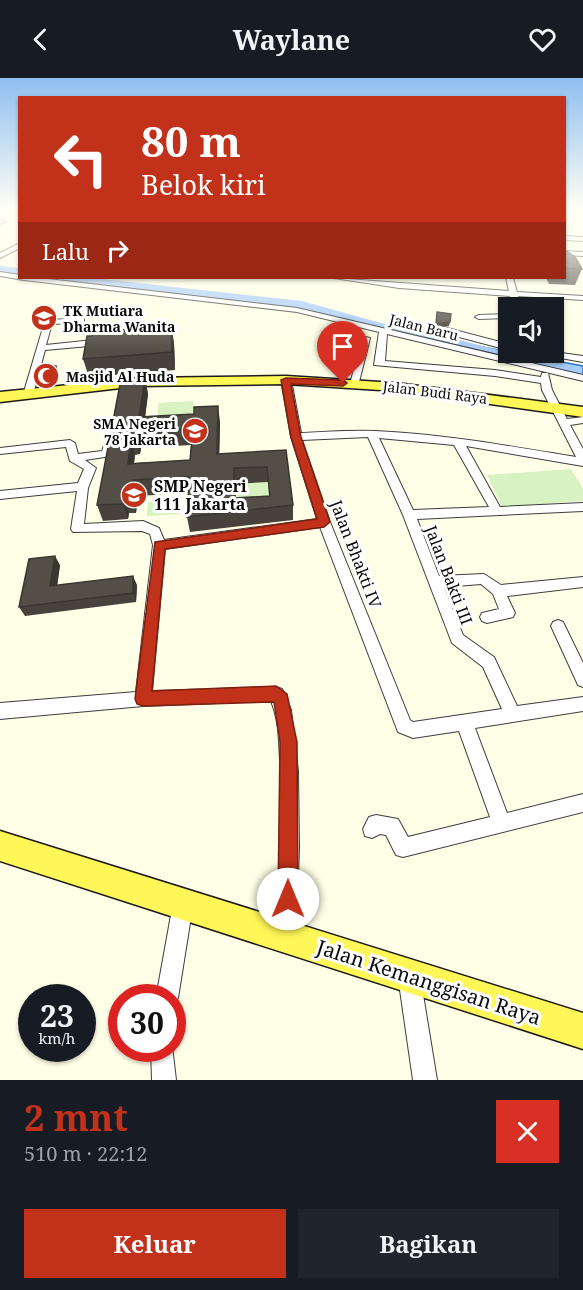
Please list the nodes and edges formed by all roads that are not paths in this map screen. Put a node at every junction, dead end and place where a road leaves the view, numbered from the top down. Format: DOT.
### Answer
graph roads {
  1 [pos="0,274"];
  2 [pos="18,277"];
  3 [pos="33,279"];
  4 [pos="347,279"];
  5 [pos="510,279"];
  6 [pos="515,293"];
  7 [pos="515,297"];
  8 [pos="583,298"];
  9 [pos="498,316"];
  10 [pos="479,317"];
  11 [pos="81,320"];
  12 [pos="383,330"];
  13 [pos="447,331"];
  14 [pos="330,332"];
  15 [pos="498,344"];
  16 [pos="41,348"];
  17 [pos="324,348"];
  18 [pos="93,350"];
  19 [pos="363,352"];
  20 [pos="564,356"];
  21 [pos="583,359"];
  22 [pos="546,376"];
  23 [pos="583,378"];
  24 [pos="286,380"];
  25 [pos="356,384"];
  26 [pos="27,395"];
  27 [pos="0,398"];
  28 [pos="583,412"];
  29 [pos="560,416"];
  30 [pos="583,420"];
  31 [pos="112,430"];
  32 [pos="372,434"];
  33 [pos="296,437"];
  34 [pos="457,441"];
  35 [pos="0,451"];
  36 [pos="74,458"];
  37 [pos="583,461"];
  38 [pos="82,488"];
  39 [pos="0,495"];
  40 [pos="583,507"];
  41 [pos="497,511"];
  42 [pos="409,515"];
  43 [pos="324,522"];
  44 [pos="159,545"];
  45 [pos="435,582"];
  46 [pos="583,582"];
  47 [pos="498,591"];
  48 [pos="487,617"];
  49 [pos="558,626"];
  50 [pos="583,680"];
  51 [pos="143,699"];
  52 [pos="583,704"];
  53 [pos="0,711"];
  54 [pos="513,714"];
  55 [pos="465,724"];
  56 [pos="583,803"];
  57 [pos="501,822"];
  58 [pos="372,830"];
  59 [pos="0,846"];
  60 [pos="183,904"];
  61 [pos="286,937"];
  62 [pos="409,976"];
  63 [pos="169,984"];
  64 [pos="583,1031"];
  65 [pos="163,1062"];
  66 [pos="164,1080"];
  67 [pos="425,1080"];
  1 -- 2 [label="street"];
  3 -- 12 [label="street, Jalan Baru"];
  4 -- 6 [label="street"];
  5 -- 6 [label="street"];
  6 -- 7 [label="street"];
  6 -- 8 [label="street"];
  9 -- 10 [label="street"];
  11 -- 16 [label="street"];
  12 -- 22 [label="street, Jalan Baru"];
  12 -- 22 [label="street"];
  13 -- 15 [label="street"];
  14 -- 19 [label="street"];
  16 -- 18 [label="street"];
  16 -- 26 [label="street"];
  17 -- 19 [label="street"];
  19 -- 25 [label="street"];
  20 -- 21 [label="street"];
  22 -- 23 [label="street"];
  22 -- 29 [label="street"];
  24 -- 25 [label="main road, Jalan Budi Raya"];
  24 -- 26 [label="main road, Jalan Budi Raya"];
  24 -- 33 [label="street, Jalan Bhakti IV"];
  25 -- 29 [label="main road, Jalan Budi Raya"];
  26 -- 27 [label="main road, Jalan Budi Raya"];
  28 -- 29 [label="main road, Jalan Budi Raya"];
  29 -- 30 [label="street"];
  29 -- 37 [label="street"];
  31 -- 36 [label="street"];
  32 -- 33 [label="street"];
  32 -- 34 [label="street"];
  32 -- 42 [label="street, Jalan Bakti III"];
  33 -- 43 [label="street, Jalan Bhakti IV"];
  34 -- 37 [label="street"];
  34 -- 41 [label="street"];
  35 -- 36 [label="street"];
  36 -- 38 [label="street"];
  38 -- 39 [label="street"];
  38 -- 44 [label="street"];
  40 -- 41 [label="street"];
  41 -- 42 [label="street"];
  42 -- 45 [label="street, Jalan Bakti III"];
  43 -- 44 [label="street"];
  43 -- 55 [label="street, Jalan Bhakti IV"];
  44 -- 51 [label="street"];
  45 -- 47 [label="street"];
  45 -- 54 [label="street, Jalan Bakti III"];
  46 -- 47 [label="street"];
  47 -- 48 [label="street"];
  49 -- 50 [label="street"];
  51 -- 53 [label="street"];
  51 -- 61 [label="street"];
  52 -- 54 [label="street"];
  54 -- 55 [label="street"];
  55 -- 57 [label="street"];
  56 -- 57 [label="street"];
  57 -- 58 [label="street"];
  59 -- 60 [label="main road, Jalan Kemanggisan Raya"];
  60 -- 61 [label="main road, Jalan Kemanggisan Raya"];
  60 -- 63 [label="street"];
  61 -- 62 [label="main road, Jalan Kemanggisan Raya"];
  62 -- 64 [label="main road, Jalan Kemanggisan Raya"];
  62 -- 67 [label="street"];
  65 -- 66 [label="street"];
}
